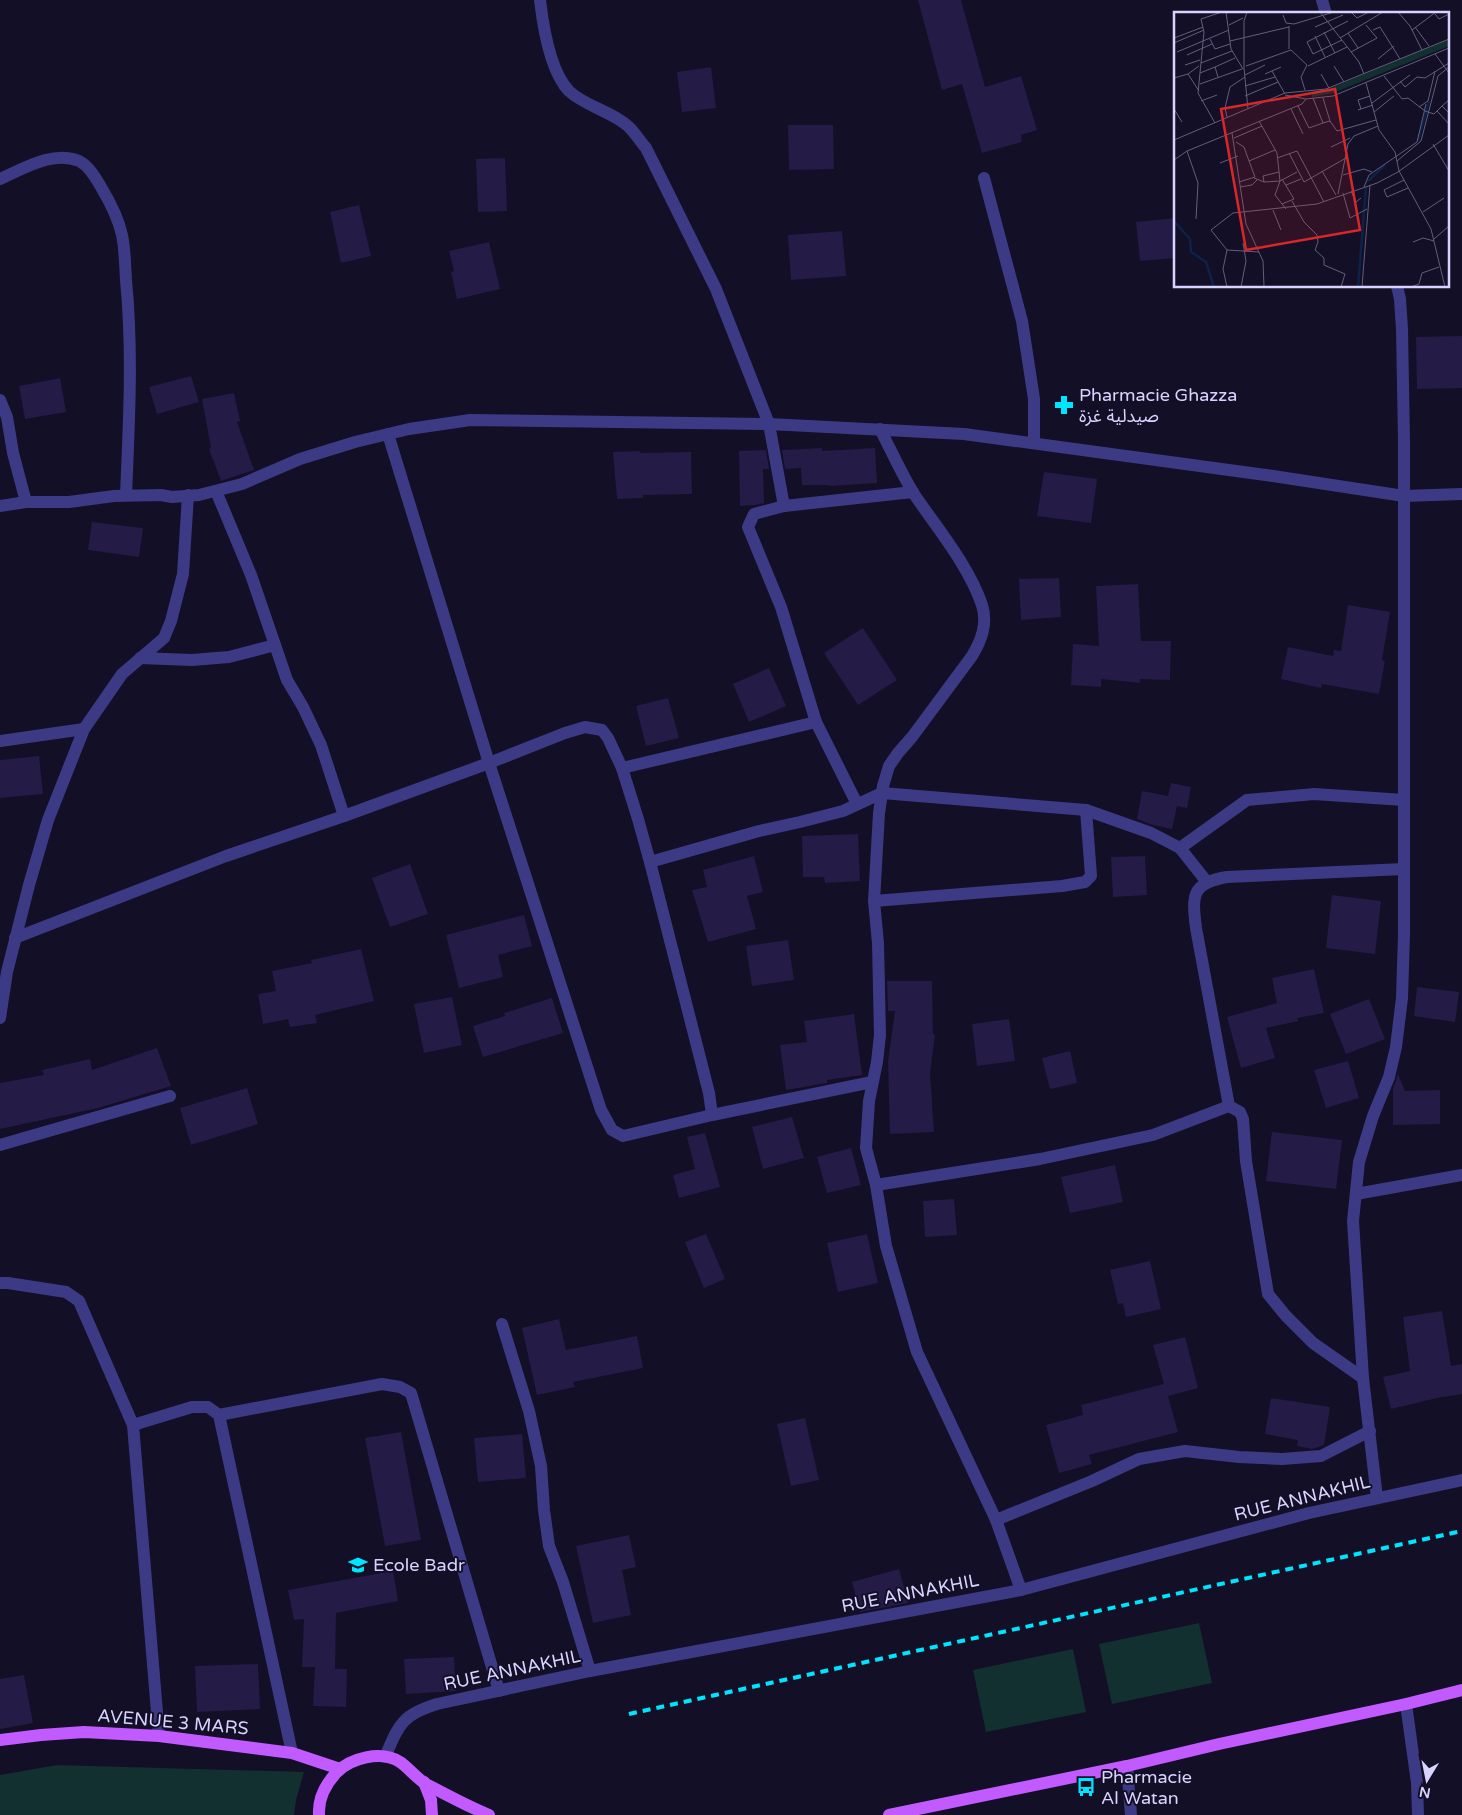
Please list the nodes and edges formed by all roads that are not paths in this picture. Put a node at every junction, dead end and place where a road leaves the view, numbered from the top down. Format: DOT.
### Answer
graph roads {
  1 [pos="540,0"];
  2 [pos="984,178"];
  3 [pos="0,179"];
  4 [pos="1397,288"];
  5 [pos="0,400"];
  6 [pos="769,424"];
  7 [pos="880,429"];
  8 [pos="388,434"];
  9 [pos="1034,443"];
  10 [pos="216,491"];
  11 [pos="914,492"];
  12 [pos="1462,494"];
  13 [pos="188,495"];
  14 [pos="126,496"];
  15 [pos="1404,496"];
  16 [pos="26,502"];
  17 [pos="0,506"];
  18 [pos="784,506"];
  19 [pos="275,646"];
  20 [pos="140,658"];
  21 [pos="816,722"];
  22 [pos="84,729"];
  23 [pos="0,741"];
  24 [pos="489,763"];
  25 [pos="622,768"];
  26 [pos="882,793"];
  27 [pos="1404,800"];
  28 [pos="857,804"];
  29 [pos="1086,810"];
  30 [pos="344,816"];
  31 [pos="1180,848"];
  32 [pos="650,862"];
  33 [pos="1404,869"];
  34 [pos="1207,882"];
  35 [pos="874,901"];
  36 [pos="15,938"];
  37 [pos="0,1018"];
  38 [pos="872,1082"];
  39 [pos="170,1096"];
  40 [pos="1229,1106"];
  41 [pos="712,1115"];
  42 [pos="0,1145"];
  43 [pos="1462,1175"];
  44 [pos="876,1185"];
  45 [pos="1356,1194"];
  46 [pos="0,1283"];
  47 [pos="502,1324"];
  48 [pos="1363,1378"];
  49 [pos="219,1415"];
  50 [pos="133,1425"];
  51 [pos="1370,1431"];
  52 [pos="1462,1480"];
  53 [pos="1377,1498"];
  54 [pos="996,1520"];
  55 [pos="1021,1590"];
  56 [pos="590,1671"];
  57 [pos="1462,1690"];
  58 [pos="499,1691"];
  59 [pos="1406,1704"];
  60 [pos="159,1736"];
  61 [pos="0,1740"];
  62 [pos="292,1753"];
  63 [pos="385,1757"];
  64 [pos="1127,1766"];
  65 [pos="340,1769"];
  66 [pos="424,1782"];
  67 [pos="921,1811"];
  68 [pos="319,1815"];
  69 [pos="432,1815"];
  70 [pos="489,1815"];
  71 [pos="888,1815"];
  72 [pos="1130,1815"];
  73 [pos="1418,1815"];
  1 -- 6 [label="street"];
  2 -- 9 [label="street"];
  3 -- 14 [label="street"];
  4 -- 15 [label="street"];
  5 -- 16 [label="street"];
  6 -- 7 [label="street"];
  6 -- 8 [label="street"];
  6 -- 18 [label="street"];
  7 -- 9 [label="street"];
  7 -- 11 [label="street"];
  8 -- 10 [label="street"];
  8 -- 24 [label="street"];
  9 -- 15 [label="street"];
  10 -- 13 [label="street"];
  10 -- 19 [label="street"];
  11 -- 18 [label="street"];
  11 -- 26 [label="street"];
  12 -- 15 [label="street"];
  13 -- 14 [label="street"];
  13 -- 20 [label="street"];
  14 -- 16 [label="street"];
  15 -- 27 [label="street"];
  16 -- 17 [label="street"];
  18 -- 21 [label="street"];
  19 -- 20 [label="street"];
  19 -- 30 [label="street"];
  20 -- 22 [label="street"];
  21 -- 25 [label="street"];
  21 -- 28 [label="street"];
  22 -- 23 [label="street"];
  22 -- 36 [label="street"];
  24 -- 25 [label="street"];
  24 -- 30 [label="street"];
  24 -- 41 [label="street"];
  25 -- 32 [label="street"];
  26 -- 28 [label="street"];
  26 -- 29 [label="street"];
  26 -- 35 [label="street"];
  27 -- 31 [label="street"];
  27 -- 33 [label="street"];
  28 -- 32 [label="street"];
  29 -- 31 [label="street"];
  29 -- 35 [label="street"];
  30 -- 36 [label="street"];
  31 -- 34 [label="street"];
  32 -- 41 [label="street"];
  33 -- 34 [label="street"];
  33 -- 45 [label="street"];
  34 -- 40 [label="street"];
  35 -- 38 [label="street"];
  36 -- 37 [label="street"];
  38 -- 41 [label="street"];
  38 -- 44 [label="street"];
  39 -- 42 [label="street"];
  40 -- 44 [label="street"];
  40 -- 48 [label="street"];
  43 -- 45 [label="street"];
  44 -- 54 [label="street"];
  45 -- 48 [label="street"];
  46 -- 50 [label="street"];
  47 -- 56 [label="street"];
  48 -- 51 [label="street"];
  49 -- 50 [label="street"];
  49 -- 58 [label="street"];
  49 -- 62 [label="street"];
  50 -- 60 [label="street"];
  51 -- 53 [label="street"];
  51 -- 54 [label="street"];
  52 -- 53 [label="street, RUE ANNAKHIL"];
  53 -- 55 [label="street, RUE ANNAKHIL"];
  54 -- 55 [label="street"];
  55 -- 56 [label="street, RUE ANNAKHIL"];
  56 -- 58 [label="street, RUE ANNAKHIL"];
  57 -- 59 [label="main road"];
  58 -- 63 [label="street, RUE ANNAKHIL"];
  59 -- 64 [label="main road"];
  59 -- 73 [label="street"];
  60 -- 61 [label="main road, AVENUE 3 MARS"];
  60 -- 62 [label="main road, AVENUE 3 MARS"];
  62 -- 65 [label="main road, AVENUE 3 MARS"];
  63 -- 65 [label="main road"];
  63 -- 66 [label="main road"];
  64 -- 67 [label="main road"];
  64 -- 72 [label="street"];
  65 -- 68 [label="main road"];
  66 -- 69 [label="main road"];
  66 -- 70 [label="main road"];
  67 -- 71 [label="main road"];
}
